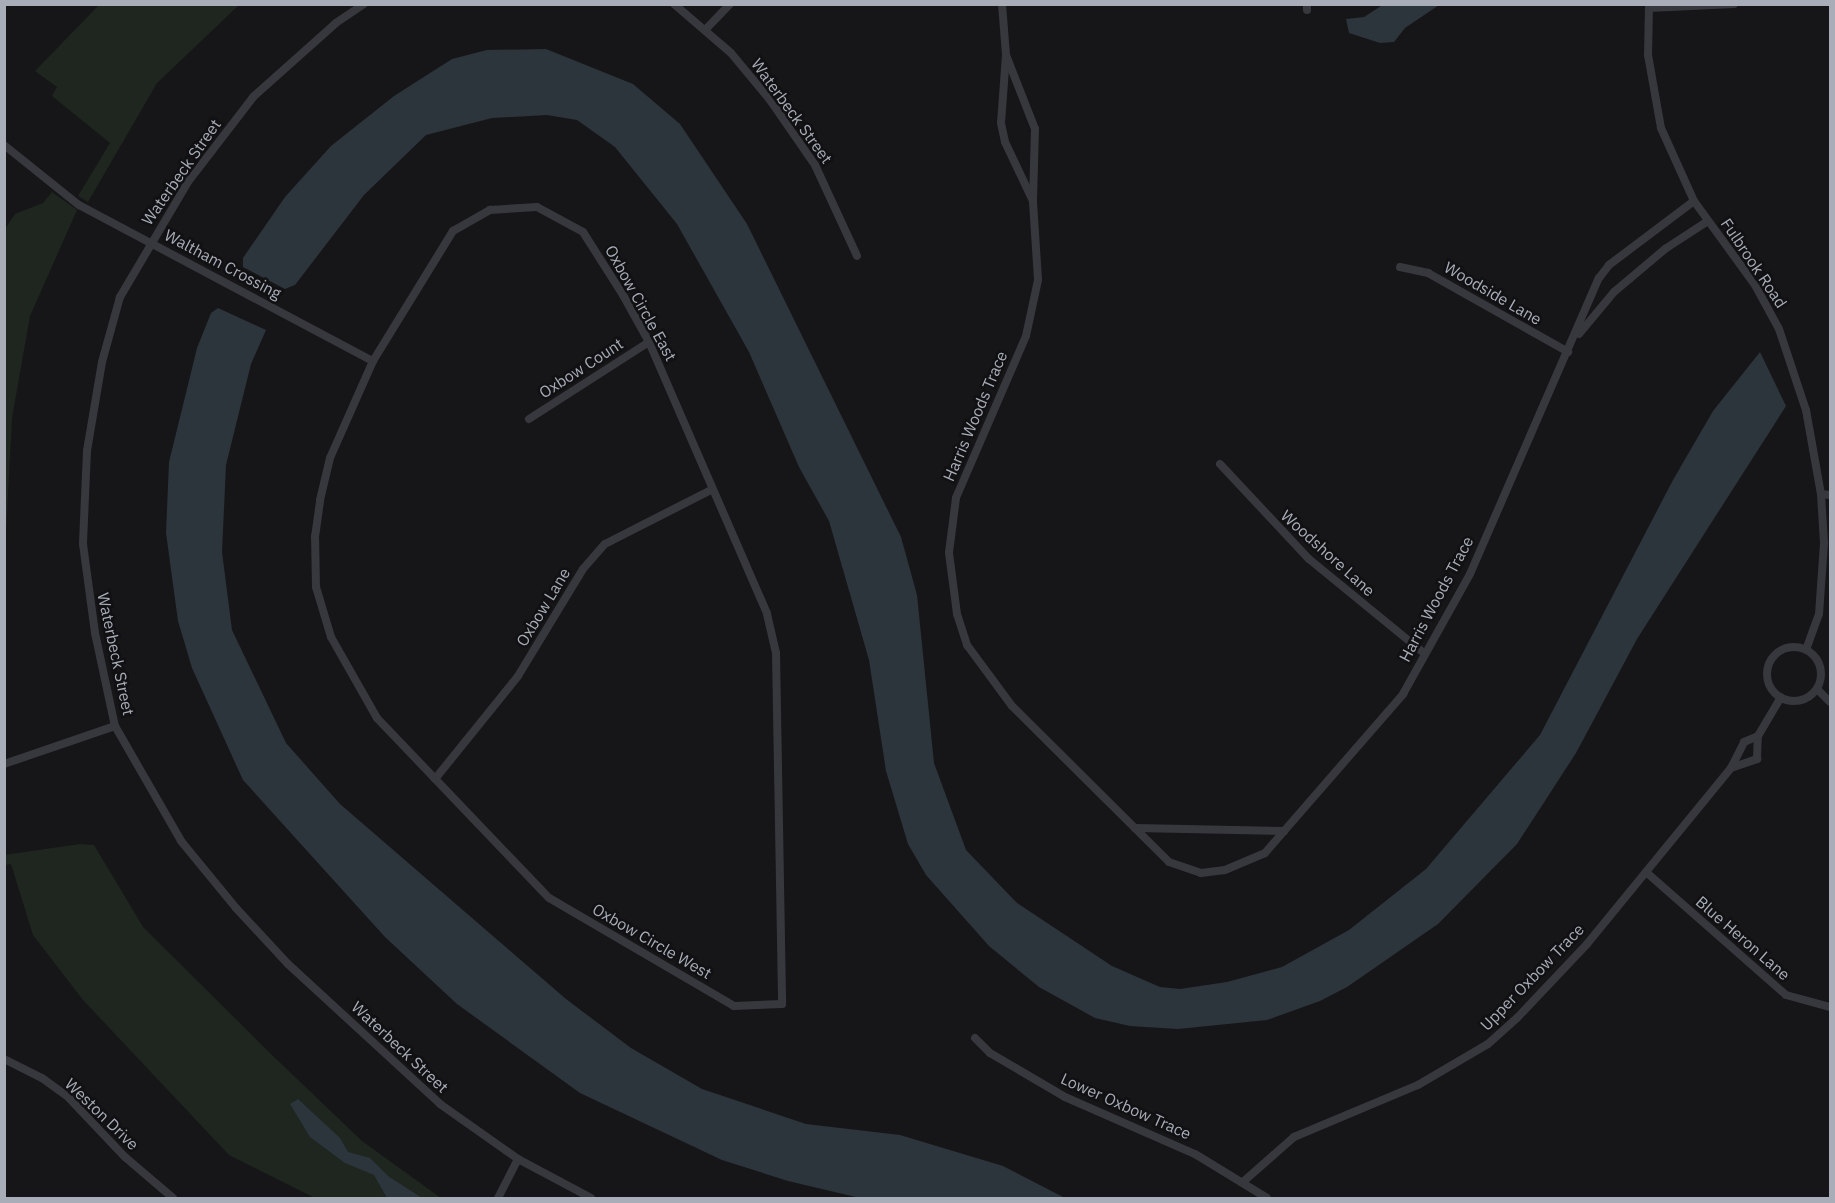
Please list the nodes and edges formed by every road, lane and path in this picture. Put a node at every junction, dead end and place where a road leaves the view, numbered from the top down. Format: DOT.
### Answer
graph roads {
  1 [pos="364,4"];
  2 [pos="674,4"];
  3 [pos="730,4"];
  4 [pos="1002,4"];
  5 [pos="1734,4"];
  6 [pos="1705,5"];
  7 [pos="1649,6"];
  8 [pos="706,29"];
  9 [pos="1006,55"];
  10 [pos="4,145"];
  11 [pos="1694,201"];
  12 [pos="1034,202"];
  13 [pos="1708,221"];
  14 [pos="150,241"];
  15 [pos="857,256"];
  16 [pos="1400,267"];
  17 [pos="649,342"];
  18 [pos="1568,352"];
  19 [pos="373,362"];
  20 [pos="529,419"];
  21 [pos="686,431"];
  22 [pos="1220,464"];
  23 [pos="711,490"];
  24 [pos="1826,495"];
  25 [pos="1806,650"];
  26 [pos="1425,654"];
  27 [pos="1817,688"];
  28 [pos="1781,697"];
  29 [pos="1830,702"];
  30 [pos="116,726"];
  31 [pos="1758,736"];
  32 [pos="4,765"];
  33 [pos="1731,768"];
  34 [pos="435,779"];
  35 [pos="1135,828"];
  36 [pos="1284,831"];
  37 [pos="1646,872"];
  38 [pos="1830,1007"];
  39 [pos="975,1038"];
  40 [pos="4,1059"];
  41 [pos="519,1159"];
  42 [pos="1244,1181"];
  43 [pos="173,1198"];
  44 [pos="498,1198"];
  45 [pos="591,1198"];
  46 [pos="1267,1198"];
  1 -- 14 [label="street, Waterbeck Street"];
  2 -- 8 [label="street, Waterbeck Street"];
  3 -- 8 [label="street"];
  4 -- 9 [label="street, Harris Woods Trace"];
  5 -- 6 [label="street"];
  6 -- 7 [label="street"];
  7 -- 11 [label="street, Fulbrook Road"];
  8 -- 15 [label="street, Waterbeck Street"];
  9 -- 12 [label="street, Harris Woods Trace"];
  9 -- 12 [label="street, Harris Woods Trace"];
  10 -- 14 [label="street, Waltham Crossing"];
  11 -- 13 [label="street, Fulbrook Road"];
  11 -- 18 [label="street, Harris Woods Trace"];
  12 -- 35 [label="street, Harris Woods Trace"];
  13 -- 18 [label="street, Harris Woods Trace"];
  13 -- 24 [label="street, Fulbrook Road"];
  14 -- 19 [label="street, Waltham Crossing"];
  14 -- 30 [label="street, Waterbeck Street"];
  16 -- 18 [label="street, Woodside Lane"];
  17 -- 19 [label="street, Oxbow Circle East"];
  17 -- 20 [label="street, Oxbow Count"];
  17 -- 21 [label="street, Oxbow Circle East"];
  18 -- 26 [label="street, Harris Woods Trace"];
  19 -- 34 [label="street, Oxbow Circle West"];
  21 -- 23 [label="street, Oxbow Circle West"];
  22 -- 26 [label="street, Woodshore Lane"];
  23 -- 34 [label="street, Oxbow Lane"];
  23 -- 34 [label="street, Oxbow Circle West"];
  24 -- 25 [label="street, Fulbrook Road"];
  25 -- 27 [label="street"];
  25 -- 28 [label="street"];
  26 -- 36 [label="street, Harris Woods Trace"];
  27 -- 28 [label="street"];
  27 -- 29 [label="street"];
  28 -- 31 [label="street, Upper Oxbow Trace"];
  30 -- 32 [label="street"];
  30 -- 41 [label="street, Waterbeck Street"];
  31 -- 33 [label="street, Upper Oxbow Trace"];
  31 -- 33 [label="street, Upper Oxbow Trace"];
  33 -- 37 [label="street, Upper Oxbow Trace"];
  35 -- 36 [label="street"];
  35 -- 36 [label="street, Harris Woods Trace"];
  37 -- 38 [label="street, Blue Heron Lane"];
  37 -- 42 [label="street, Upper Oxbow Trace"];
  39 -- 42 [label="street, Lower Oxbow Trace"];
  40 -- 43 [label="street, Weston Drive"];
  41 -- 44 [label="street"];
  41 -- 45 [label="street, Waterbeck Street"];
  42 -- 46 [label="street, Lower Oxbow Trace"];
}
